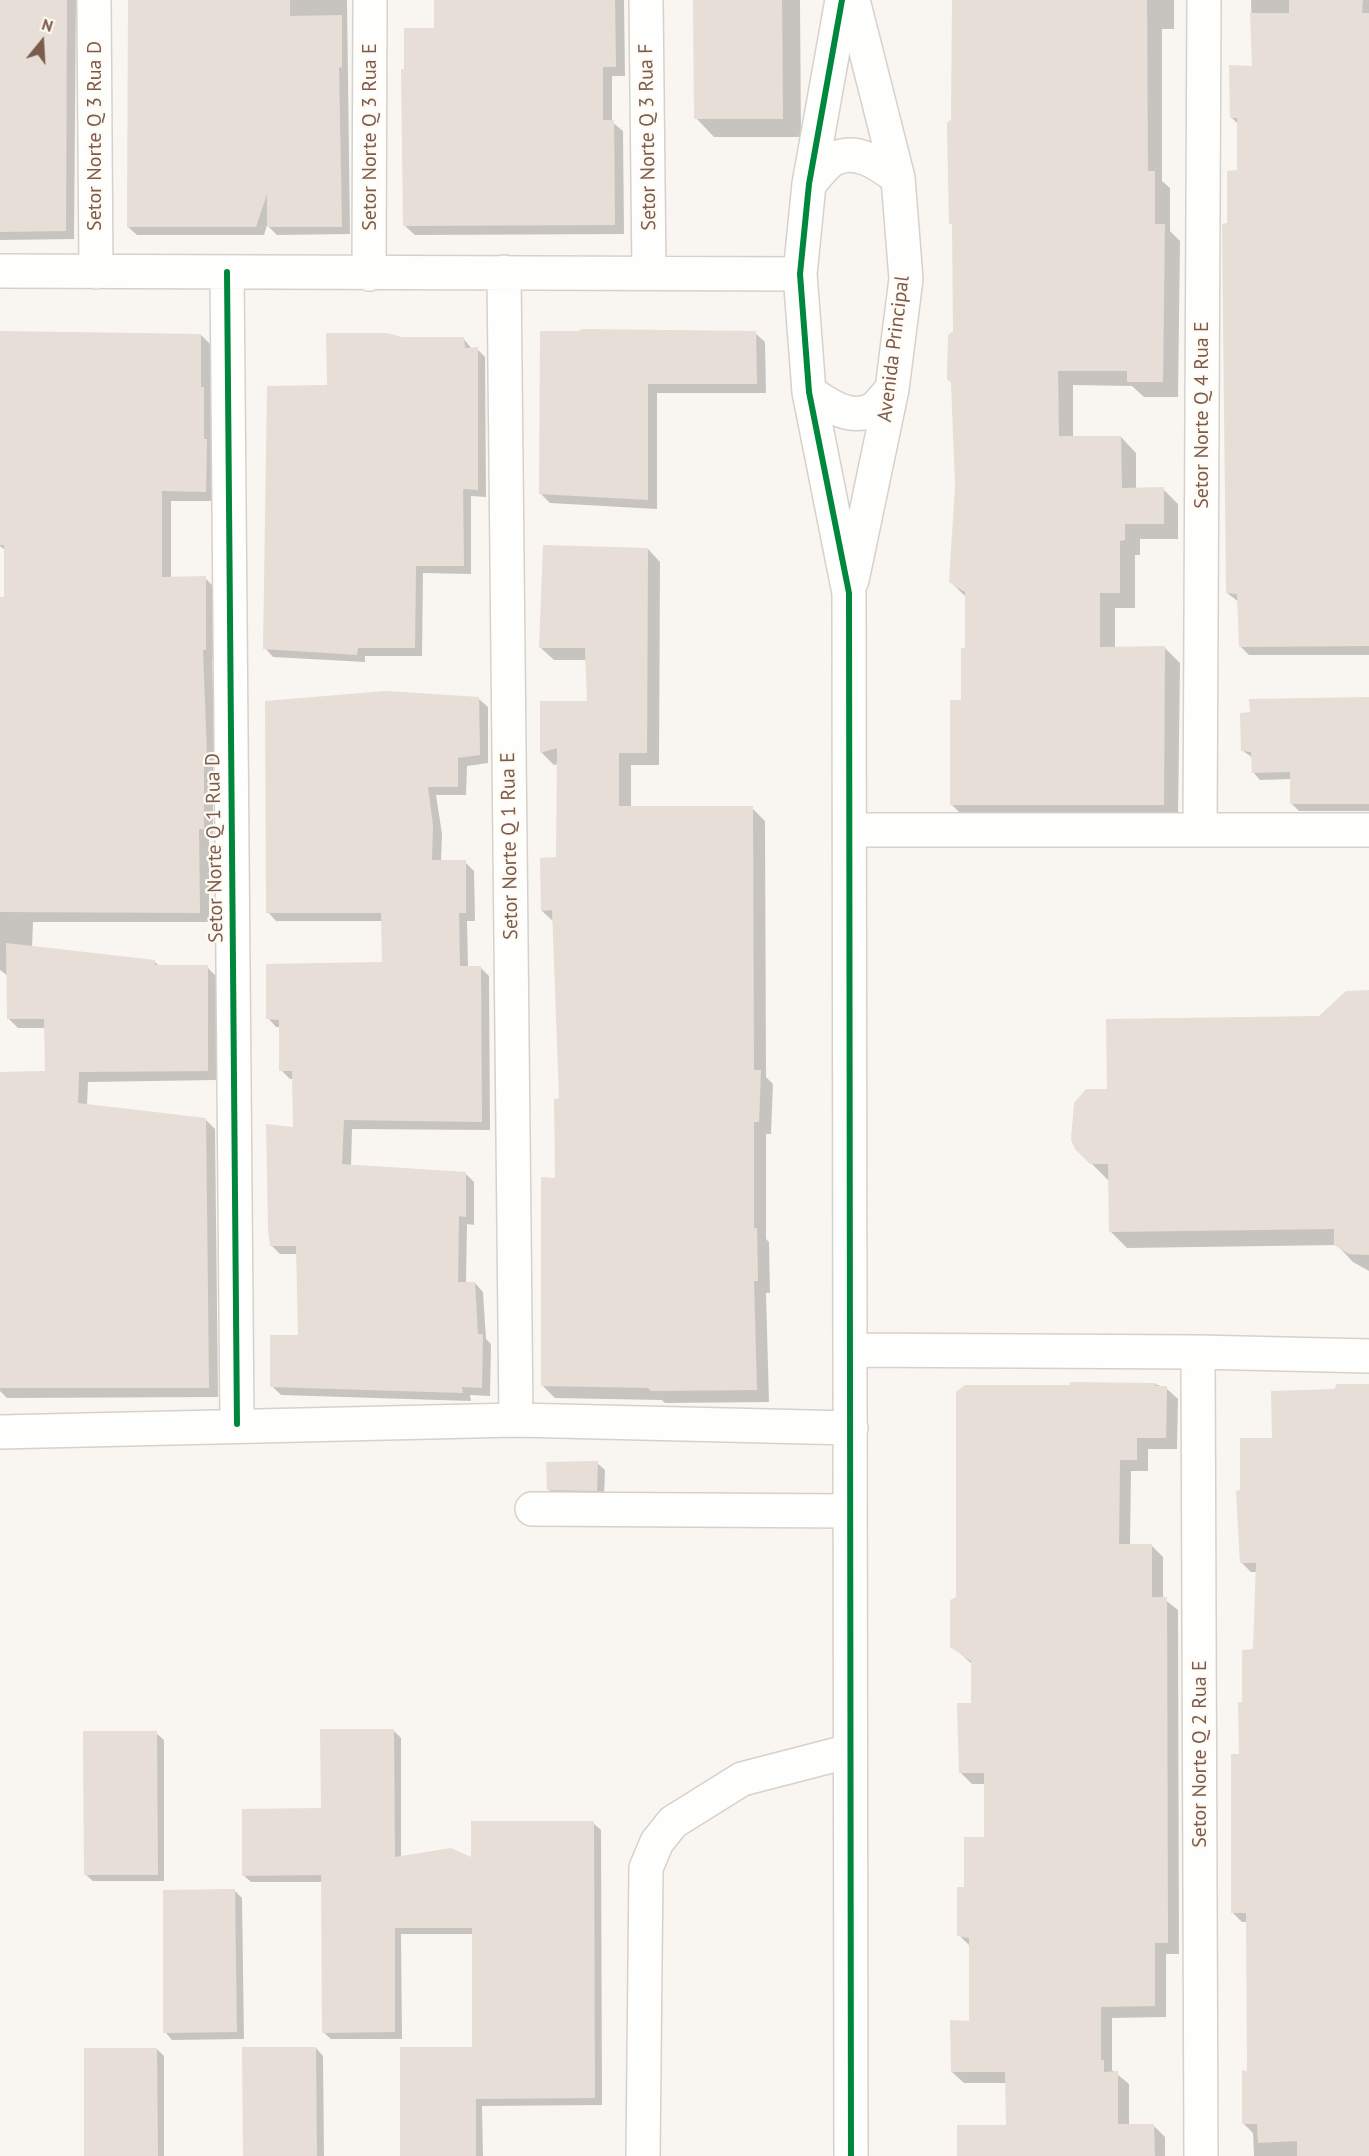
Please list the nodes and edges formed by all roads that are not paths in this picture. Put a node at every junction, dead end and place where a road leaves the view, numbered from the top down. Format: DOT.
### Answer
graph roads {
  1 [pos="94,0"];
  2 [pos="370,0"];
  3 [pos="646,0"];
  4 [pos="842,0"];
  5 [pos="853,0"];
  6 [pos="1204,0"];
  7 [pos="898,178"];
  8 [pos="809,184"];
  9 [pos="0,272"];
  10 [pos="96,272"];
  11 [pos="227,272"];
  12 [pos="504,272"];
  13 [pos="649,273"];
  14 [pos="369,274"];
  15 [pos="800,274"];
  16 [pos="892,389"];
  17 [pos="809,392"];
  18 [pos="849,593"];
  19 [pos="850,830"];
  20 [pos="1200,830"];
  21 [pos="1369,830"];
  22 [pos="850,1350"];
  23 [pos="1198,1352"];
  24 [pos="1369,1356"];
  25 [pos="516,1420"];
  26 [pos="237,1424"];
  27 [pos="851,1428"];
  28 [pos="0,1432"];
  29 [pos="532,1509"];
  30 [pos="850,1511"];
  31 [pos="850,1751"];
  32 [pos="643,2156"];
  33 [pos="851,2156"];
  34 [pos="1201,2156"];
  1 -- 10 [label="street, Setor Norte Q 3 Rua D"];
  2 -- 14 [label="street, Setor Norte Q 3 Rua E"];
  3 -- 13 [label="street, Setor Norte Q 3 Rua F"];
  4 -- 8 [label="street"];
  5 -- 7 [label="street, Avenida Principal"];
  6 -- 20 [label="street, Setor Norte Q 4 Rua E"];
  7 -- 8 [label="street"];
  7 -- 16 [label="street, Avenida Principal"];
  8 -- 15 [label="street"];
  9 -- 10 [label="street"];
  10 -- 11 [label="street"];
  11 -- 14 [label="street"];
  11 -- 26 [label="street, Setor Norte Q 1 Rua D"];
  12 -- 13 [label="street"];
  12 -- 14 [label="street"];
  12 -- 25 [label="street, Setor Norte Q 1 Rua E"];
  13 -- 15 [label="street"];
  15 -- 17 [label="street"];
  16 -- 17 [label="street"];
  16 -- 18 [label="street, Avenida Principal"];
  17 -- 18 [label="street"];
  18 -- 19 [label="street"];
  19 -- 20 [label="street"];
  19 -- 22 [label="street"];
  20 -- 21 [label="street"];
  22 -- 23 [label="street"];
  22 -- 27 [label="street"];
  23 -- 24 [label="street"];
  23 -- 34 [label="street, Setor Norte Q 2 Rua E"];
  25 -- 26 [label="street"];
  25 -- 27 [label="street"];
  26 -- 28 [label="street"];
  27 -- 30 [label="street"];
  29 -- 30 [label="street"];
  30 -- 31 [label="street"];
  31 -- 32 [label="street"];
  31 -- 33 [label="street"];
}
